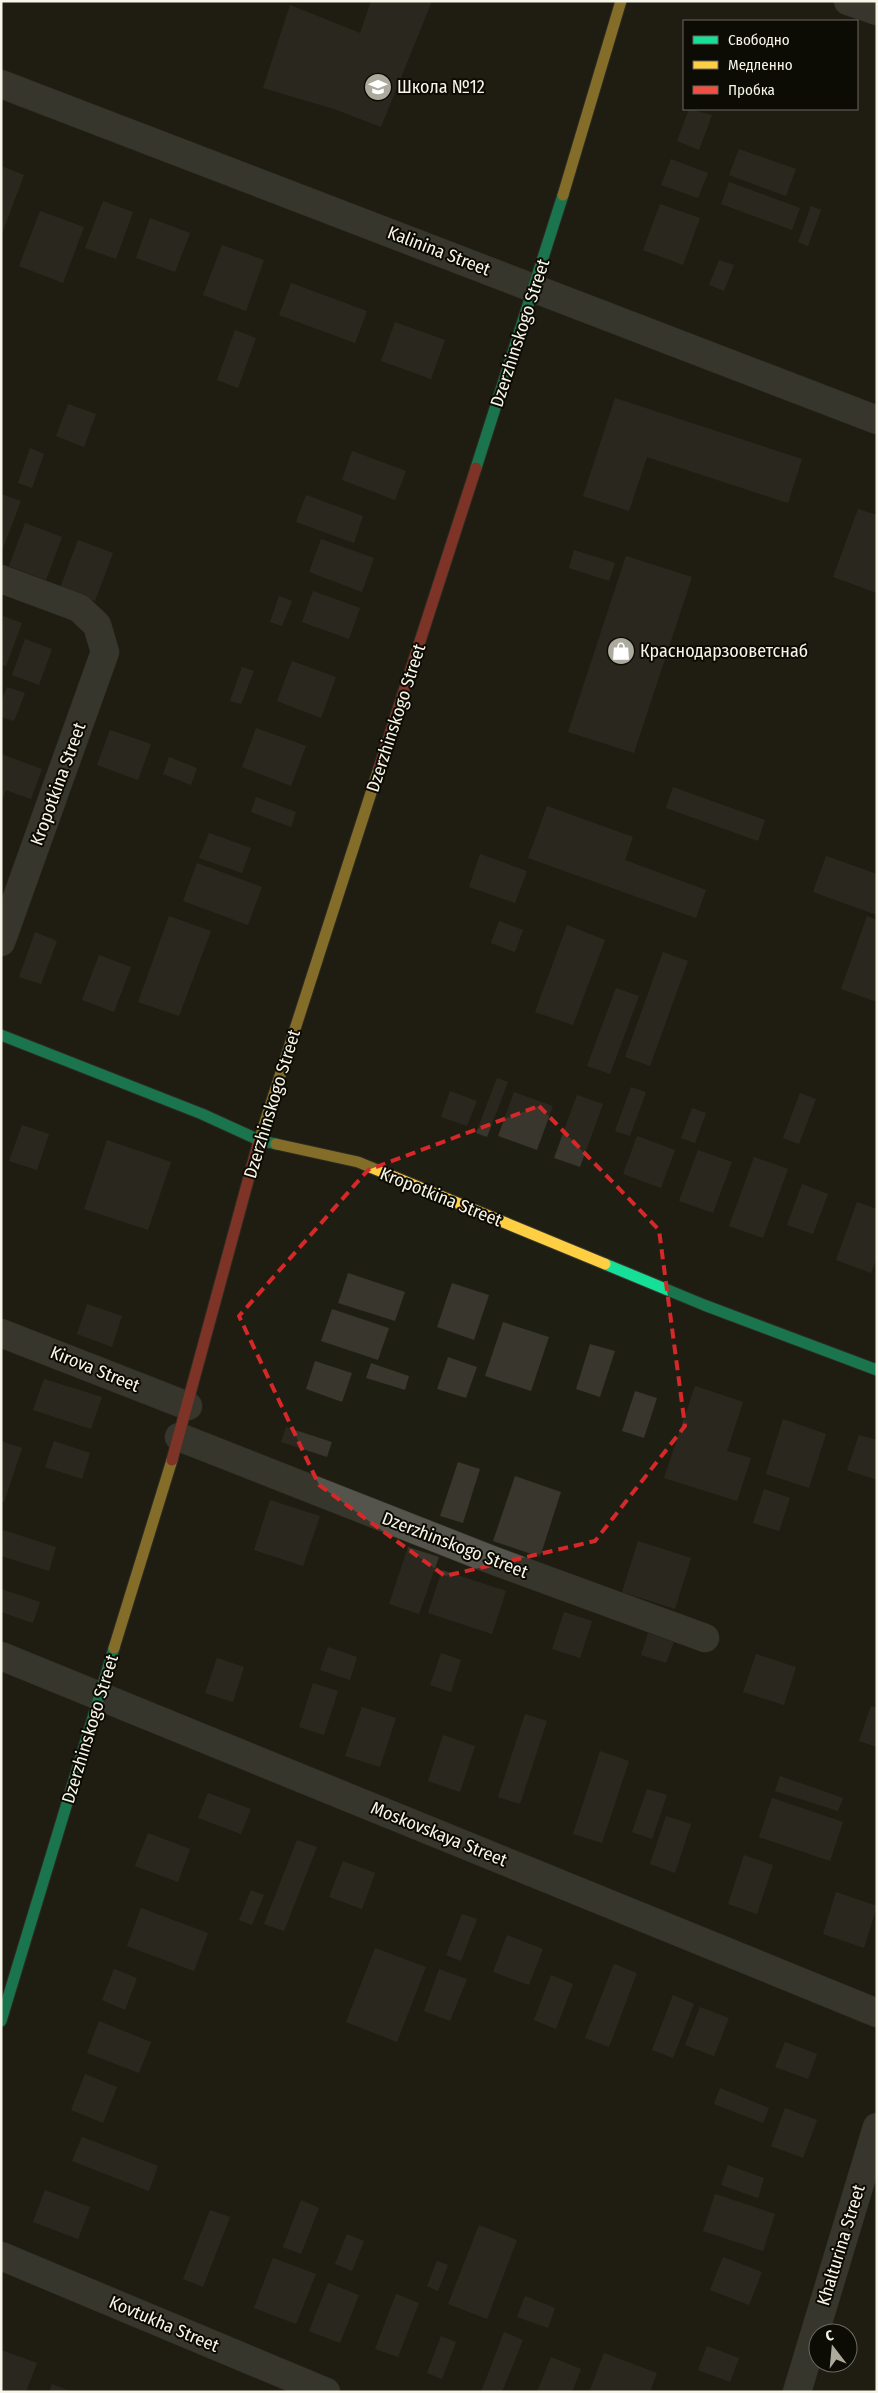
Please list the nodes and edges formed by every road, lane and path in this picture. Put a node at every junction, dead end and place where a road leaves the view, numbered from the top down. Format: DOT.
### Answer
graph roads {
  1 [pos="621,1"];
  2 [pos="848,1"];
  3 [pos="877,11"];
  4 [pos="1,84"];
  5 [pos="535,287"];
  6 [pos="877,420"];
  7 [pos="1,580"];
  8 [pos="1,942"];
  9 [pos="1,1035"];
  10 [pos="259,1140"];
  11 [pos="1,1332"];
  12 [pos="877,1370"];
  13 [pos="188,1406"];
  14 [pos="179,1437"];
  15 [pos="705,1638"];
  16 [pos="1,1656"];
  17 [pos="100,1696"];
  18 [pos="877,2013"];
  19 [pos="1,2021"];
  20 [pos="877,2127"];
  21 [pos="1,2256"];
  22 [pos="326,2392"];
  23 [pos="797,2392"];
  1 -- 5 [label="street, Dzerzhinskogo Street"];
  2 -- 3 [label="street"];
  4 -- 5 [label="street, Kalinina Street"];
  5 -- 6 [label="street, Kalinina Street"];
  5 -- 10 [label="street, Dzerzhinskogo Street"];
  7 -- 8 [label="street, Kropotkina Street"];
  9 -- 10 [label="street, Kropotkina Street"];
  10 -- 12 [label="street, Kropotkina Street"];
  10 -- 13 [label="street, Dzerzhinskogo Street"];
  11 -- 13 [label="street, Kirova Street"];
  13 -- 14 [label="street, Dzerzhinskogo Street"];
  14 -- 15 [label="street, Dzerzhinskogo Street"];
  14 -- 17 [label="street, Dzerzhinskogo Street"];
  16 -- 17 [label="street, Moskovskaya Street"];
  17 -- 18 [label="street, Moskovskaya Street"];
  17 -- 19 [label="street, Dzerzhinskogo Street"];
  20 -- 23 [label="street, Khalturina Street"];
  21 -- 22 [label="street, Kovtukha Street"];
}
